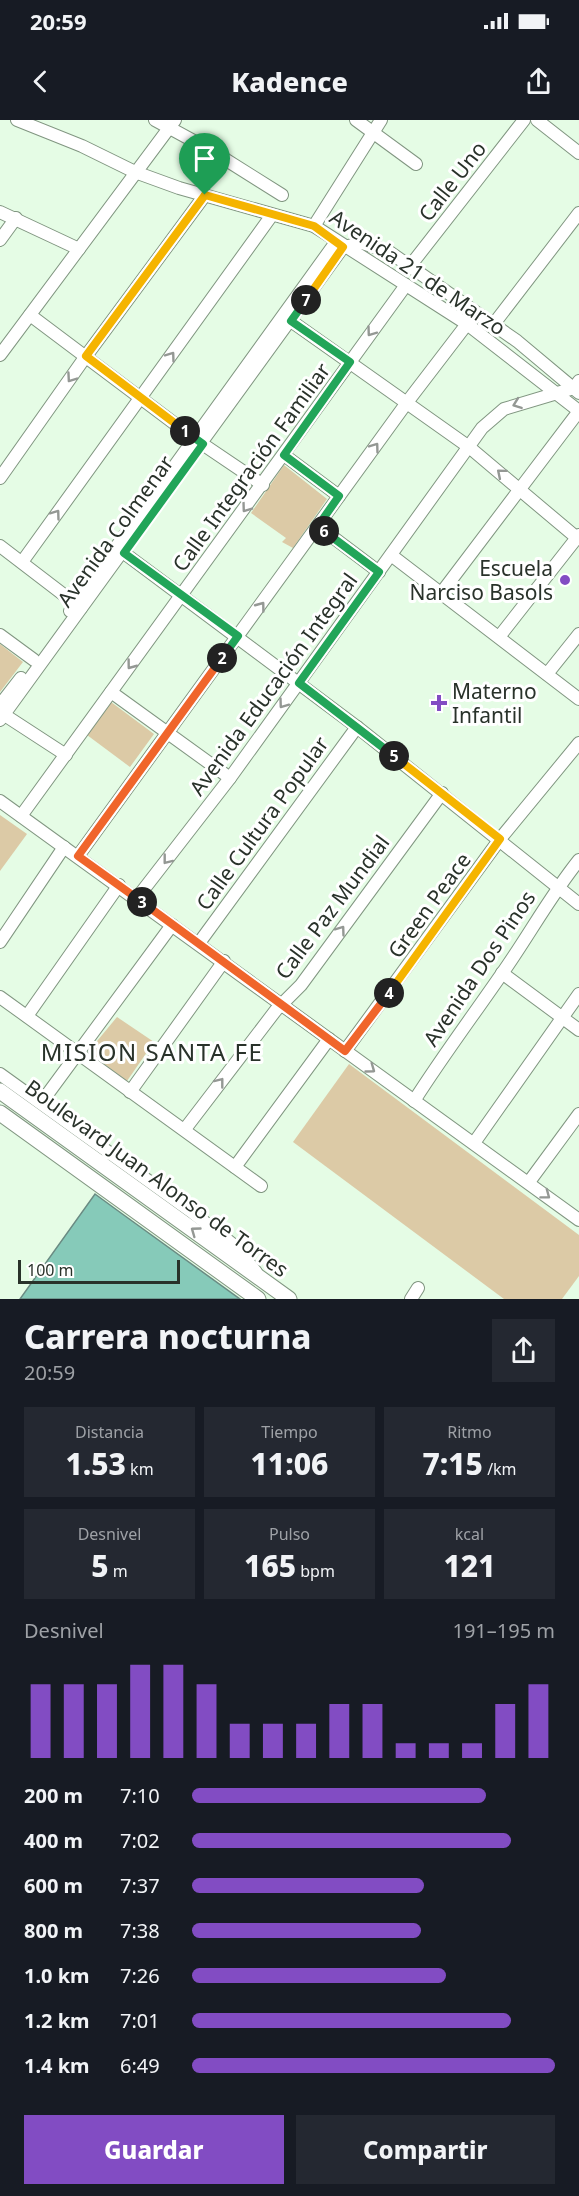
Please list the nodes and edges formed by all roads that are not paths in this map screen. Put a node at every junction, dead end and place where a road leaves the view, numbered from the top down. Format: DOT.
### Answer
graph roads {
  1 [pos="155,120"];
  2 [pos="356,120"];
  3 [pos="381,120"];
  4 [pos="524,120"];
  5 [pos="537,120"];
  6 [pos="23,121"];
  7 [pos="172,123"];
  8 [pos="372,133"];
  9 [pos="579,153"];
  10 [pos="416,164"];
  11 [pos="135,172"];
  12 [pos="205,195"];
  13 [pos="282,195"];
  14 [pos="0,212"];
  15 [pos="579,213"];
  16 [pos="272,215"];
  17 [pos="16,218"];
  18 [pos="314,226"];
  19 [pos="0,240"];
  20 [pos="340,245"];
  21 [pos="79,249"];
  22 [pos="410,266"];
  23 [pos="406,285"];
  24 [pos="30,315"];
  25 [pos="291,321"];
  26 [pos="467,324"];
  27 [pos="493,325"];
  28 [pos="0,355"];
  29 [pos="86,356"];
  30 [pos="350,362"];
  31 [pos="577,387"];
  32 [pos="556,393"];
  33 [pos="142,397"];
  34 [pos="408,401"];
  35 [pos="579,411"];
  36 [pos="199,442"];
  37 [pos="469,447"];
  38 [pos="284,455"];
  39 [pos="0,478"];
  40 [pos="263,485"];
  41 [pos="520,489"];
  42 [pos="339,496"];
  43 [pos="318,526"];
  44 [pos="578,537"];
  45 [pos="0,546"];
  46 [pos="124,553"];
  47 [pos="391,555"];
  48 [pos="22,562"];
  49 [pos="379,572"];
  50 [pos="442,592"];
  51 [pos="183,595"];
  52 [pos="79,606"];
  53 [pos="579,634"];
  54 [pos="0,635"];
  55 [pos="238,636"];
  56 [pos="499,637"];
  57 [pos="34,660"];
  58 [pos="547,674"];
  59 [pos="299,683"];
  60 [pos="111,692"];
  61 [pos="579,699"];
  62 [pos="1,713"];
  63 [pos="357,727"];
  64 [pos="166,732"];
  65 [pos="579,743"];
  66 [pos="66,755"];
  67 [pos="230,778"];
  68 [pos="442,793"];
  69 [pos="0,801"];
  70 [pos="21,816"];
  71 [pos="500,839"];
  72 [pos="64,847"];
  73 [pos="78,856"];
  74 [pos="579,860"];
  75 [pos="118,885"];
  76 [pos="557,887"];
  77 [pos="137,898"];
  78 [pos="579,904"];
  79 [pos="172,925"];
  80 [pos="0,942"];
  81 [pos="199,943"];
  82 [pos="224,961"];
  83 [pos="502,974"];
  84 [pos="579,994"];
  85 [pos="0,997"];
  86 [pos="282,1003"];
  87 [pos="27,1016"];
  88 [pos="562,1017"];
  89 [pos="579,1030"];
  90 [pos="329,1039"];
  91 [pos="345,1051"];
  92 [pos="78,1054"];
  93 [pos="0,1074"];
  94 [pos="0,1091"];
  95 [pos="130,1092"];
  96 [pos="414,1101"];
  97 [pos="41,1103"];
  98 [pos="0,1113"];
  99 [pos="579,1114"];
  100 [pos="185,1129"];
  101 [pos="474,1143"];
  102 [pos="235,1167"];
  103 [pos="529,1182"];
  104 [pos="261,1186"];
  105 [pos="579,1220"];
  106 [pos="260,1278"];
  107 [pos="258,1299"];
  108 [pos="290,1299"];
  1 -- 7 [label="street"];
  2 -- 8 [label="street"];
  3 -- 8 [label="street"];
  4 -- 22 [label="street, Calle Uno"];
  5 -- 9 [label="street"];
  6 -- 11 [label="street, Avenida 21 de Marzo"];
  7 -- 11 [label="street"];
  7 -- 13 [label="street"];
  8 -- 10 [label="street"];
  8 -- 18 [label="street"];
  11 -- 12 [label="street, Avenida 21 de Marzo"];
  11 -- 21 [label="street"];
  12 -- 16 [label="street, Avenida 21 de Marzo"];
  12 -- 29 [label="street"];
  14 -- 17 [label="street"];
  15 -- 27 [label="street"];
  16 -- 18 [label="street, Avenida 21 de Marzo"];
  33 -- 16 [label="street, one-way"];
  17 -- 19 [label="street"];
  17 -- 21 [label="street"];
  18 -- 20 [label="street, Avenida 21 de Marzo"];
  20 -- 22 [label="street"];
  20 -- 23 [label="street, Avenida 21 de Marzo"];
  20 -- 25 [label="street, Avenida Colmenar"];
  20 -- 36 [label="street, Avenida Colmenar"];
  21 -- 24 [label="street"];
  22 -- 27 [label="street"];
  23 -- 26 [label="street, Avenida 21 de Marzo"];
  23 -- 30 [label="street, Calle Integración Familiar, one-way"];
  24 -- 28 [label="street"];
  24 -- 29 [label="street"];
  25 -- 30 [label="street"];
  25 -- 36 [label="street, Avenida Colmenar"];
  26 -- 32 [label="street, Avenida 21 de Marzo"];
  26 -- 34 [label="street"];
  27 -- 31 [label="street"];
  29 -- 33 [label="street"];
  29 -- 39 [label="street, one-way"];
  30 -- 34 [label="street"];
  30 -- 38 [label="street, Calle Integración Familiar"];
  31 -- 32 [label="street, Avenida Educación Integral"];
  32 -- 35 [label="street, Avenida 21 de Marzo"];
  32 -- 37 [label="street, Avenida Educación Integral, one-way"];
  33 -- 36 [label="street"];
  48 -- 33 [label="street, one-way"];
  34 -- 37 [label="street"];
  42 -- 34 [label="street, one-way"];
  35 -- 41 [label="street"];
  36 -- 40 [label="street"];
  36 -- 46 [label="street, Avenida Colmenar"];
  36 -- 52 [label="street, Avenida Colmenar"];
  41 -- 37 [label="street, one-way"];
  37 -- 47 [label="street, Avenida Educación Integral"];
  38 -- 40 [label="street, Calle Integración Familiar"];
  38 -- 42 [label="street"];
  40 -- 51 [label="street, Calle Integración Familiar, one-way"];
  41 -- 44 [label="street"];
  41 -- 50 [label="street"];
  42 -- 43 [label="street"];
  43 -- 49 [label="street"];
  55 -- 43 [label="street, one-way"];
  44 -- 56 [label="street"];
  45 -- 48 [label="street"];
  46 -- 51 [label="street"];
  46 -- 52 [label="street, Avenida Colmenar"];
  47 -- 49 [label="street, Avenida Educación Integral"];
  47 -- 50 [label="street"];
  48 -- 52 [label="street"];
  49 -- 59 [label="street, Avenida Educación Integral"];
  50 -- 56 [label="street"];
  51 -- 55 [label="street"];
  51 -- 60 [label="street, Calle Integración Familiar, one-way"];
  52 -- 57 [label="street, Avenida Colmenar"];
  52 -- 62 [label="street, Avenida Colmenar"];
  53 -- 58 [label="street"];
  54 -- 57 [label="street"];
  55 -- 59 [label="street"];
  55 -- 64 [label="street"];
  56 -- 58 [label="street"];
  57 -- 62 [label="street, Avenida Colmenar"];
  58 -- 61 [label="street"];
  59 -- 63 [label="street"];
  59 -- 67 [label="street, Avenida Educación Integral, one-way"];
  60 -- 64 [label="street"];
  60 -- 66 [label="street, Calle Integración Familiar"];
  62 -- 66 [label="street"];
  63 -- 68 [label="street"];
  63 -- 81 [label="street, Calle Cultura Popular"];
  64 -- 67 [label="street"];
  64 -- 73 [label="street"];
  65 -- 71 [label="street, Green Peace"];
  66 -- 70 [label="street, Calle Integración Familiar"];
  67 -- 77 [label="street, Avenida Educación Integral, one-way"];
  68 -- 71 [label="street"];
  86 -- 68 [label="street, Calle Paz Mundial, one-way"];
  69 -- 70 [label="street"];
  70 -- 72 [label="street"];
  71 -- 76 [label="street"];
  71 -- 91 [label="street, Green Peace"];
  72 -- 73 [label="street"];
  72 -- 80 [label="street"];
  73 -- 75 [label="street"];
  74 -- 76 [label="street, Avenida Dos Pinos"];
  75 -- 77 [label="street"];
  75 -- 87 [label="street"];
  76 -- 78 [label="street"];
  76 -- 83 [label="street, Avenida Dos Pinos"];
  77 -- 79 [label="street"];
  79 -- 81 [label="street"];
  79 -- 92 [label="street"];
  81 -- 82 [label="street"];
  82 -- 86 [label="street"];
  82 -- 95 [label="street"];
  83 -- 88 [label="street"];
  83 -- 96 [label="street, Avenida Dos Pinos"];
  84 -- 88 [label="street"];
  85 -- 87 [label="street"];
  86 -- 90 [label="street"];
  100 -- 86 [label="street, Calle Paz Mundial, one-way"];
  87 -- 92 [label="street"];
  88 -- 89 [label="street"];
  88 -- 101 [label="street"];
  90 -- 91 [label="street"];
  90 -- 102 [label="street"];
  91 -- 96 [label="street, one-way"];
  92 -- 95 [label="street"];
  92 -- 97 [label="street"];
  93 -- 97 [label="street"];
  106 -- 94 [label="main road, Boulevard Juan Alonso de Torres, one-way"];
  95 -- 100 [label="street"];
  96 -- 101 [label="street"];
  97 -- 106 [label="street"];
  98 -- 107 [label="main road, Boulevard Juan Alonso de Torres"];
  99 -- 103 [label="street"];
  100 -- 102 [label="street"];
  101 -- 103 [label="street"];
  102 -- 104 [label="street"];
  103 -- 105 [label="street, one-way"];
  106 -- 108 [label="main road, Boulevard Juan Alonso de Torres"];
}
